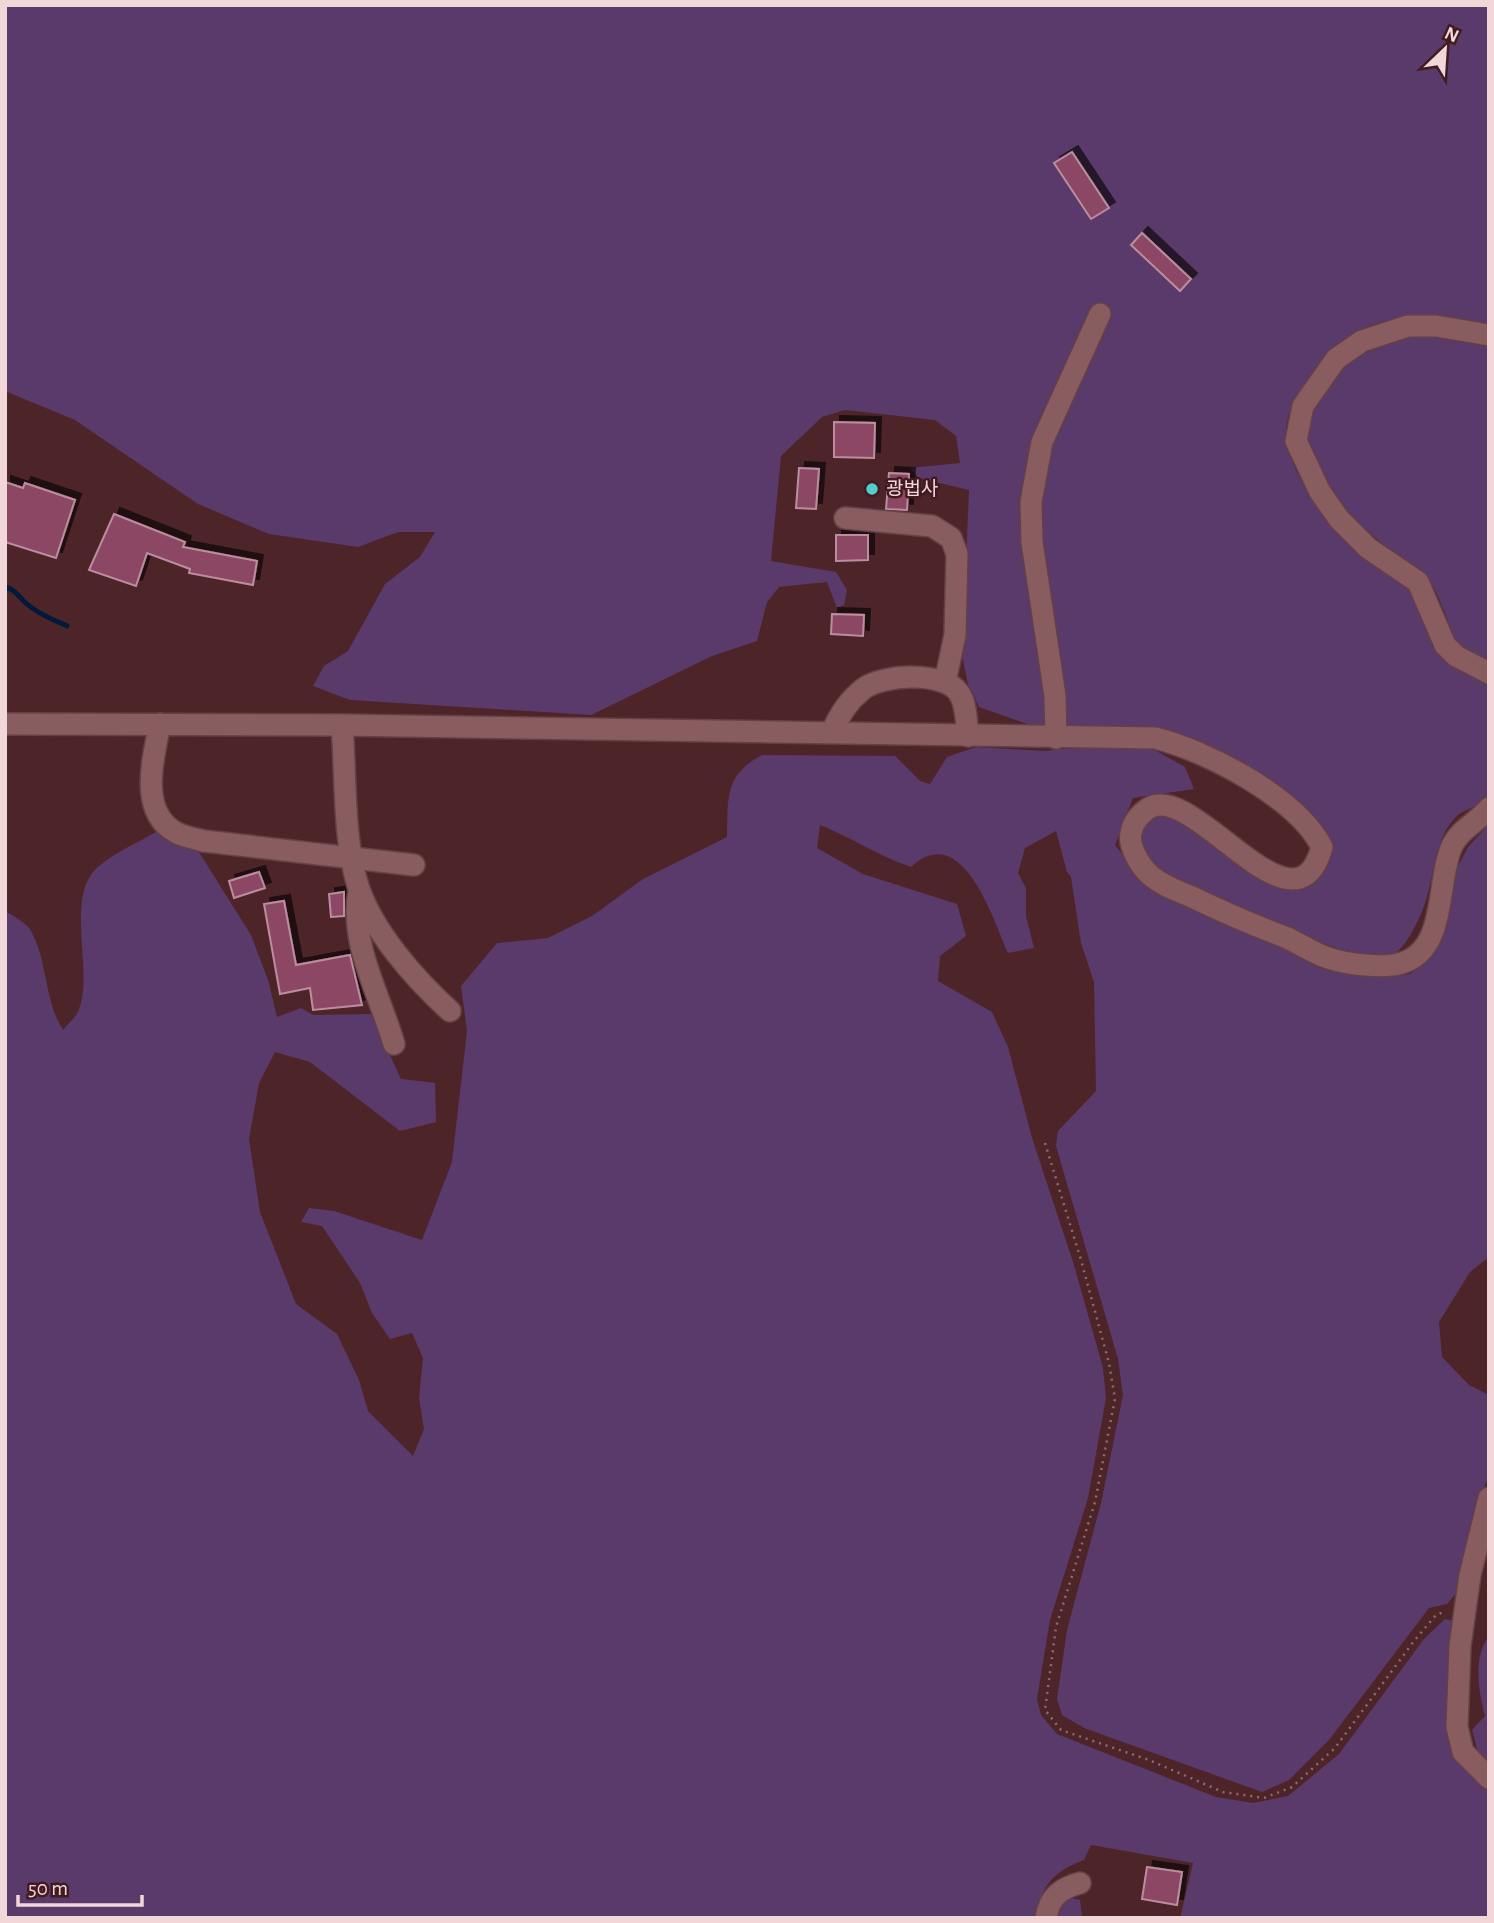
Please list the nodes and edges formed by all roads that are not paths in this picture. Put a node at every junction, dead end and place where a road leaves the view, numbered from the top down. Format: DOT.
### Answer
graph roads {
  1 [pos="1100,314"];
  2 [pos="1489,335"];
  3 [pos="845,518"];
  4 [pos="1489,673"];
  5 [pos="945,682"];
  6 [pos="5,724"];
  7 [pos="160,724"];
  8 [pos="342,725"];
  9 [pos="832,732"];
  10 [pos="968,736"];
  11 [pos="1056,738"];
  12 [pos="1489,808"];
  13 [pos="352,858"];
  14 [pos="414,865"];
  15 [pos="359,889"];
  16 [pos="450,1011"];
  17 [pos="394,1044"];
  18 [pos="1489,1498"];
  19 [pos="1489,1778"];
  20 [pos="1080,1883"];
  21 [pos="1046,1918"];
  1 -- 11 [label="street"];
  2 -- 4 [label="street"];
  3 -- 5 [label="street"];
  5 -- 9 [label="street"];
  5 -- 10 [label="street"];
  6 -- 7 [label="street"];
  7 -- 8 [label="street"];
  7 -- 13 [label="street"];
  8 -- 9 [label="street"];
  8 -- 13 [label="street"];
  9 -- 10 [label="street"];
  10 -- 11 [label="street"];
  11 -- 12 [label="street"];
  13 -- 14 [label="street"];
  13 -- 15 [label="street"];
  15 -- 16 [label="street"];
  15 -- 17 [label="street"];
  18 -- 19 [label="street"];
  20 -- 21 [label="street"];
}
